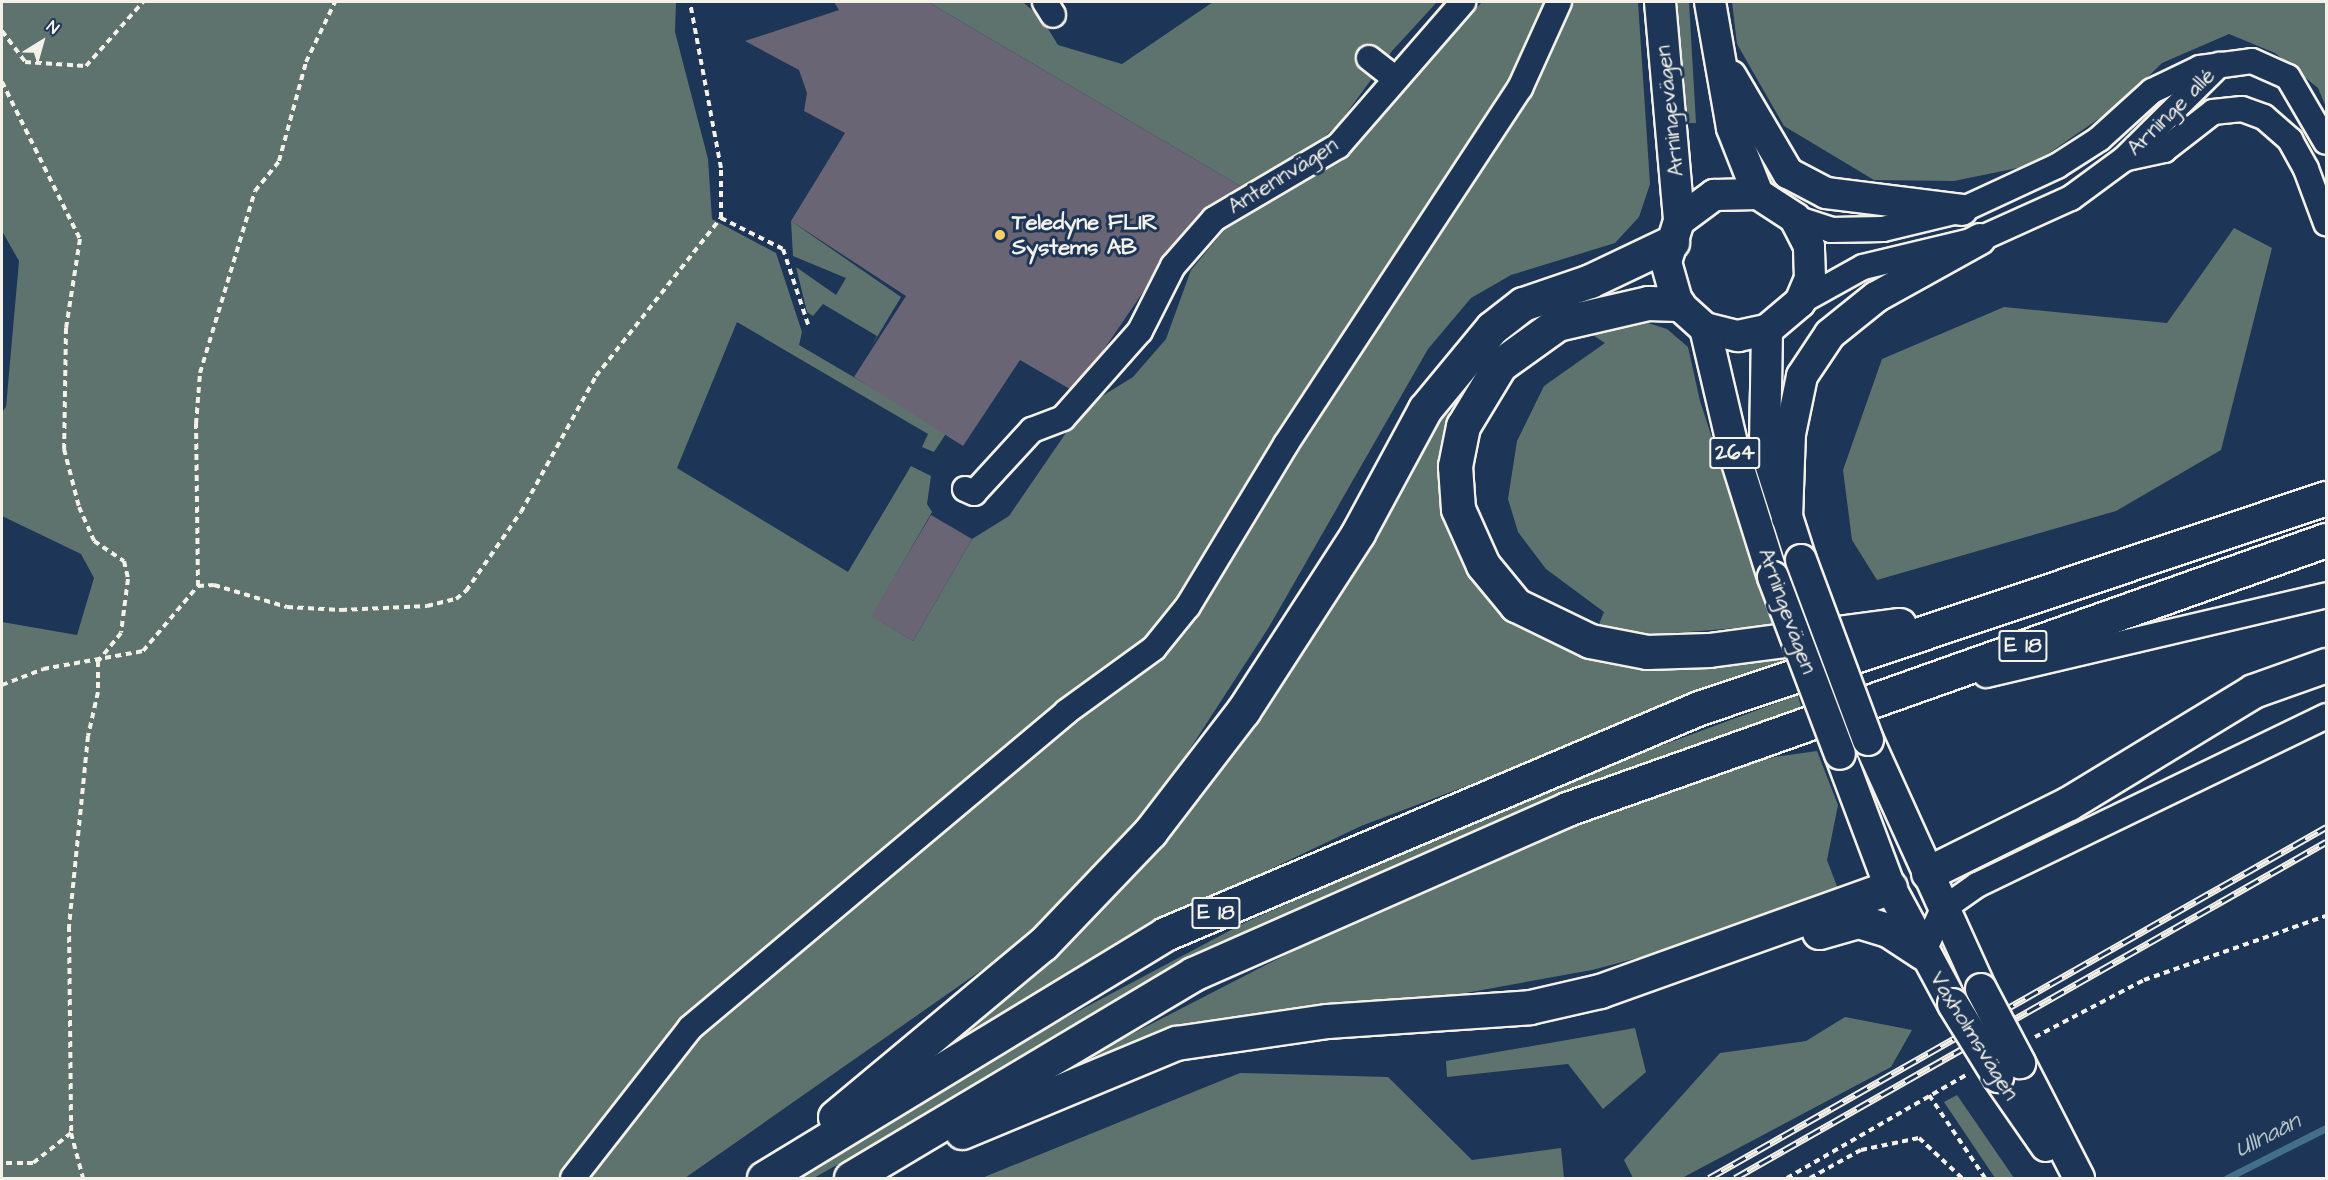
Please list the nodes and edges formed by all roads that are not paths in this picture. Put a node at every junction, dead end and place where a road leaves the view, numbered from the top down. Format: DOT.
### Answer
graph roads {
  1 [pos="1463,2"];
  2 [pos="1559,2"];
  3 [pos="1660,2"];
  4 [pos="1710,2"];
  5 [pos="1719,52"];
  6 [pos="1369,58"];
  7 [pos="2219,65"];
  8 [pos="1395,78"];
  9 [pos="2326,142"];
  10 [pos="2124,159"];
  11 [pos="1758,194"];
  12 [pos="1962,210"];
  13 [pos="1795,218"];
  14 [pos="2326,224"];
  15 [pos="1675,232"];
  16 [pos="1980,239"];
  17 [pos="1800,302"];
  18 [pos="1678,304"];
  19 [pos="1705,328"];
  20 [pos="1767,330"];
  21 [pos="965,489"];
  22 [pos="2326,498"];
  23 [pos="1787,518"];
  24 [pos="2326,540"];
  25 [pos="2096,577"];
  26 [pos="2326,595"];
  27 [pos="2326,665"];
  28 [pos="2326,716"];
  29 [pos="1720,752"];
  30 [pos="1928,873"];
  31 [pos="1890,887"];
  32 [pos="1942,909"];
  33 [pos="1923,953"];
  34 [pos="1600,991"];
  35 [pos="2005,1063"];
  36 [pos="573,1179"];
  37 [pos="763,1179"];
  38 [pos="850,1179"];
  39 [pos="866,1179"];
  40 [pos="2070,1179"];
  41 [pos="2079,1179"];
  1 -- 8 [label="street, Antennvägen"];
  2 -- 36 [label="street"];
  3 -- 15 [label="main road, Arningevägen"];
  4 -- 5 [label="main road"];
  5 -- 11 [label="main road"];
  5 -- 12 [label="main road"];
  6 -- 8 [label="street"];
  7 -- 9 [label="street"];
  7 -- 10 [label="street, Arninge allé"];
  7 -- 12 [label="street, Arninge allé"];
  8 -- 21 [label="street, Antennvägen"];
  10 -- 14 [label="street"];
  10 -- 16 [label="street, Arninge allé"];
  11 -- 13 [label="main road"];
  11 -- 15 [label="main road, Arningevägen"];
  12 -- 13 [label="street, Arninge allé"];
  13 -- 17 [label="main road"];
  15 -- 18 [label="main road, Arningevägen"];
  15 -- 37 [label="highway"];
  16 -- 17 [label="street, Arninge allé"];
  16 -- 23 [label="main road"];
  17 -- 20 [label="main road"];
  18 -- 19 [label="main road"];
  18 -- 25 [label="highway"];
  19 -- 20 [label="main road"];
  19 -- 31 [label="main road, Arningevägen / 264, bridge"];
  20 -- 23 [label="main road, Arningevägen / 264"];
  22 -- 25 [label="highway, E 18"];
  23 -- 30 [label="main road, Arningevägen / 264, bridge"];
  24 -- 29 [label="highway, E 18"];
  25 -- 37 [label="highway, E 18"];
  26 -- 29 [label="street"];
  27 -- 30 [label="highway"];
  28 -- 32 [label="street"];
  29 -- 38 [label="highway, E 18"];
  30 -- 31 [label="main road"];
  30 -- 32 [label="main road, Arningevägen"];
  31 -- 33 [label="main road, Vaxholmsvägen"];
  31 -- 34 [label="highway"];
  32 -- 33 [label="street"];
  32 -- 35 [label="main road, Arningevägen, bridge"];
  33 -- 34 [label="highway"];
  33 -- 35 [label="main road, Vaxholmsvägen, bridge"];
  34 -- 39 [label="highway"];
  35 -- 40 [label="main road, Vaxholmsvägen"];
  35 -- 41 [label="main road"];
}
